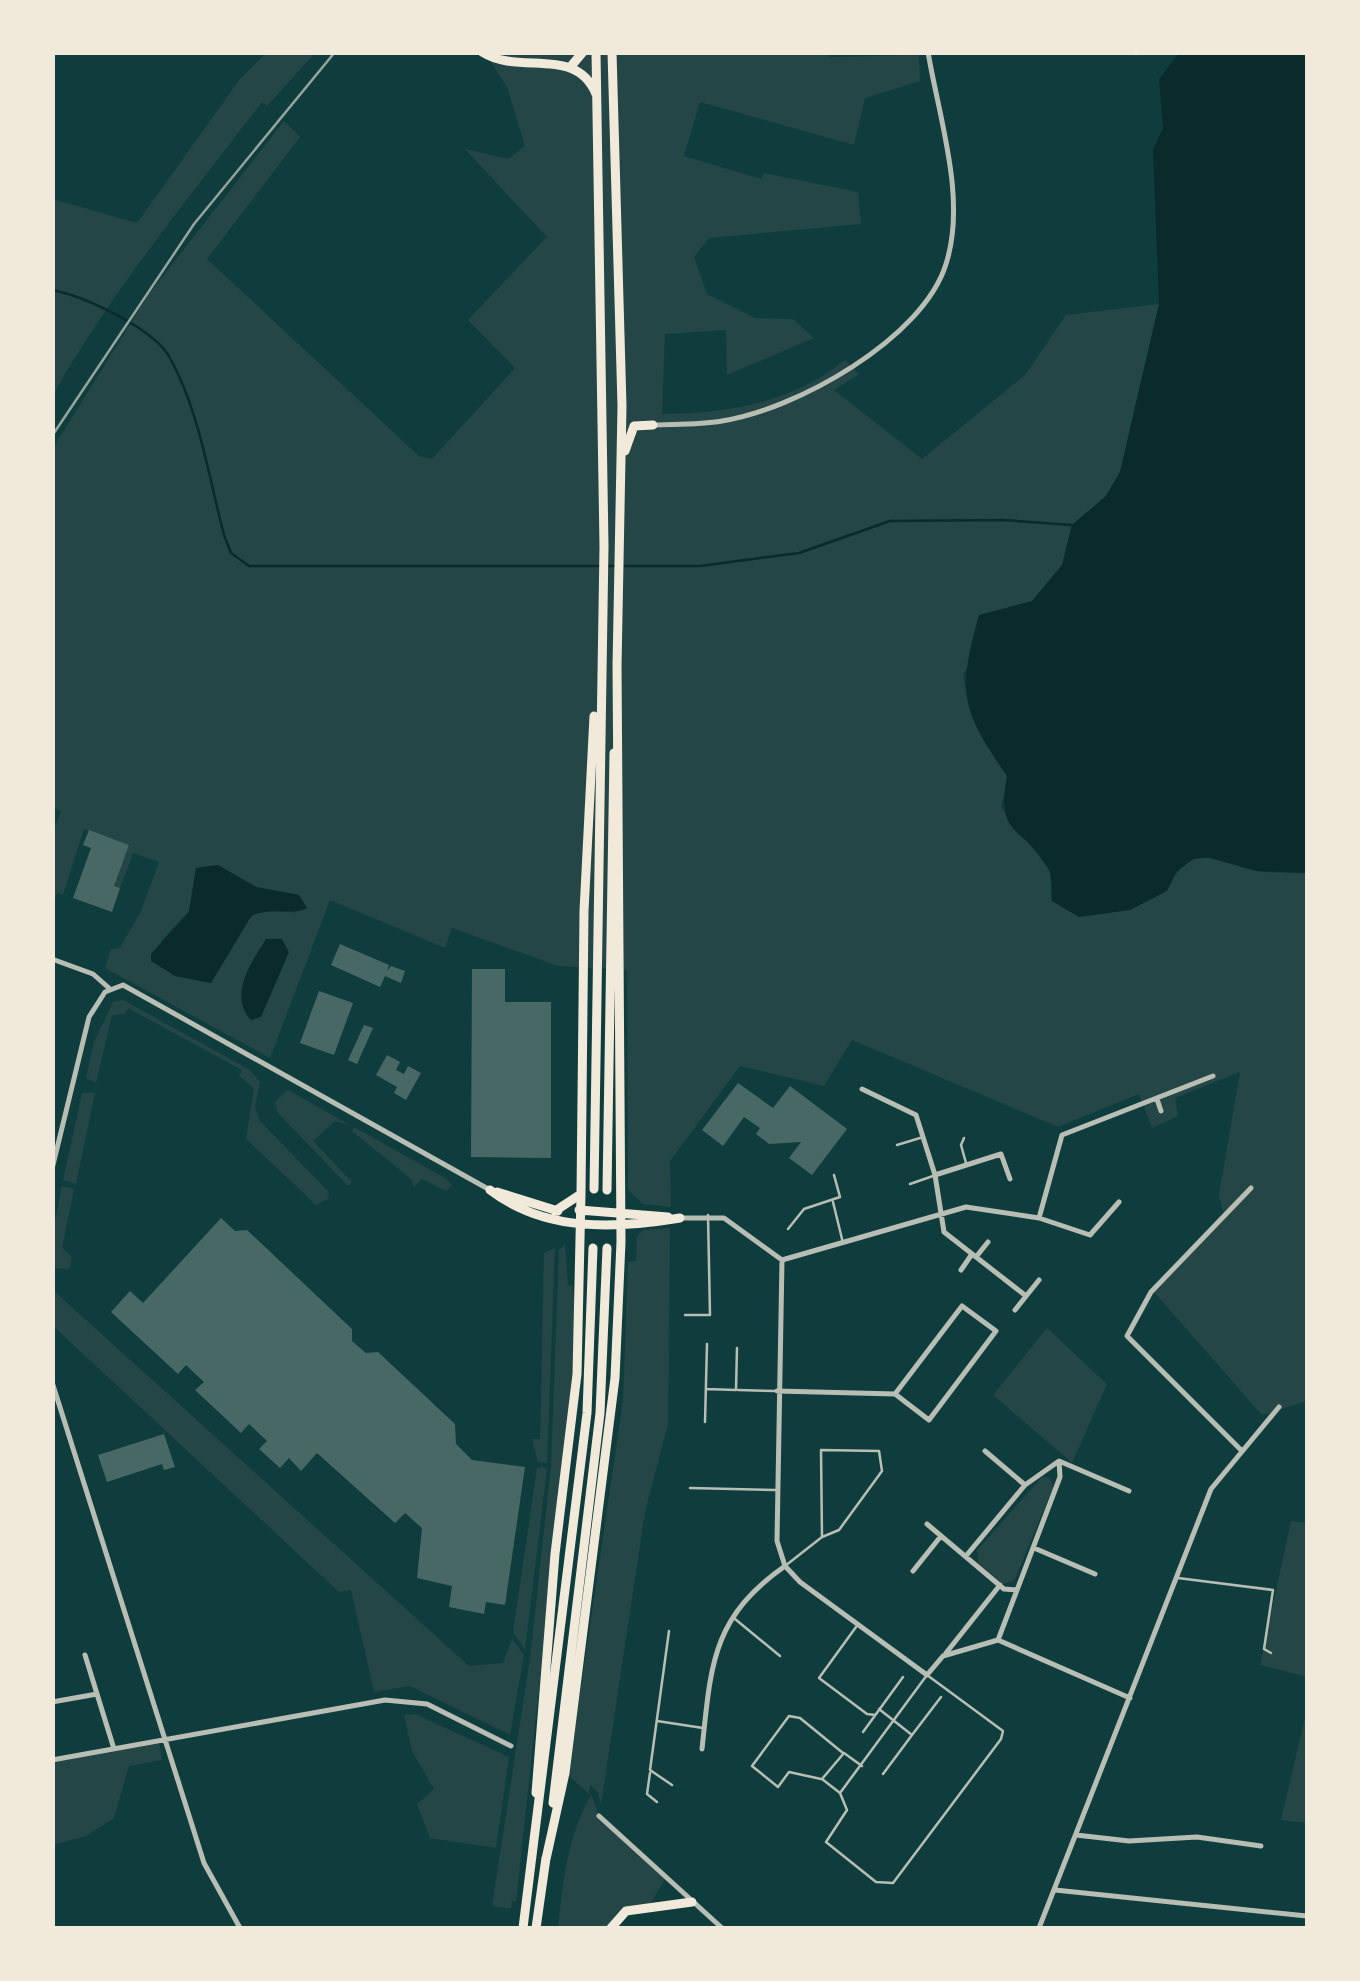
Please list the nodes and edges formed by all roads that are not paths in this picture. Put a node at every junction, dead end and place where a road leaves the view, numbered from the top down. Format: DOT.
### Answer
graph roads {
  1 [pos="482,52"];
  2 [pos="583,52"];
  3 [pos="596,52"];
  4 [pos="612,52"];
  5 [pos="928,52"];
  6 [pos="572,64"];
  7 [pos="600,103"];
  8 [pos="622,406"];
  9 [pos="653,425"];
  10 [pos="634,426"];
  11 [pos="622,513"];
  12 [pos="602,659"];
  13 [pos="617,662"];
  14 [pos="52,960"];
  15 [pos="110,989"];
  16 [pos="1213,1076"];
  17 [pos="862,1089"];
  18 [pos="1157,1099"];
  19 [pos="1161,1111"];
  20 [pos="922,1137"];
  21 [pos="964,1138"];
  22 [pos="897,1145"];
  23 [pos="966,1165"];
  24 [pos="52,1170"];
  25 [pos="834,1175"];
  26 [pos="935,1175"];
  27 [pos="1010,1179"];
  28 [pos="910,1184"];
  29 [pos="1251,1188"];
  30 [pos="594,1189"];
  31 [pos="490,1190"];
  32 [pos="607,1190"];
  33 [pos="581,1194"];
  34 [pos="620,1196"];
  35 [pos="833,1201"];
  36 [pos="1119,1202"];
  37 [pos="634,1213"];
  38 [pos="588,1214"];
  39 [pos="940,1214"];
  40 [pos="708,1215"];
  41 [pos="555,1216"];
  42 [pos="680,1218"];
  43 [pos="1039,1218"];
  44 [pos="617,1220"];
  45 [pos="634,1226"];
  46 [pos="788,1229"];
  47 [pos="580,1241"];
  48 [pos="621,1242"];
  49 [pos="843,1242"];
  50 [pos="988,1242"];
  51 [pos="593,1248"];
  52 [pos="607,1248"];
  53 [pos="974,1256"];
  54 [pos="782,1260"];
  55 [pos="961,1270"];
  56 [pos="1039,1280"];
  57 [pos="1026,1296"];
  58 [pos="1015,1310"];
  59 [pos="686,1315"];
  60 [pos="707,1344"];
  61 [pos="737,1348"];
  62 [pos="52,1382"];
  63 [pos="706,1389"];
  64 [pos="736,1390"];
  65 [pos="777,1391"];
  66 [pos="895,1394"];
  67 [pos="1279,1407"];
  68 [pos="705,1422"];
  69 [pos="1242,1450"];
  70 [pos="985,1451"];
  71 [pos="1059,1462"];
  72 [pos="1025,1485"];
  73 [pos="690,1488"];
  74 [pos="777,1490"];
  75 [pos="1130,1491"];
  76 [pos="927,1524"];
  77 [pos="822,1536"];
  78 [pos="942,1536"];
  79 [pos="1034,1548"];
  80 [pos="966,1556"];
  81 [pos="785,1566"];
  82 [pos="912,1571"];
  83 [pos="1095,1574"];
  84 [pos="1177,1578"];
  85 [pos="1000,1585"];
  86 [pos="1017,1590"];
  87 [pos="732,1616"];
  88 [pos="857,1625"];
  89 [pos="669,1631"];
  90 [pos="998,1640"];
  91 [pos="1270,1654"];
  92 [pos="85,1655"];
  93 [pos="780,1656"];
  94 [pos="944,1656"];
  95 [pos="927,1676"];
  96 [pos="903,1677"];
  97 [pos="97,1694"];
  98 [pos="941,1697"];
  99 [pos="1130,1698"];
  100 [pos="52,1702"];
  101 [pos="879,1709"];
  102 [pos="875,1715"];
  103 [pos="657,1721"];
  104 [pos="894,1722"];
  105 [pos="704,1728"];
  106 [pos="862,1732"];
  107 [pos="912,1735"];
  108 [pos="168,1740"];
  109 [pos="512,1746"];
  110 [pos="114,1749"];
  111 [pos="702,1749"];
  112 [pos="844,1753"];
  113 [pos="52,1760"];
  114 [pos="862,1766"];
  115 [pos="650,1770"];
  116 [pos="882,1774"];
  117 [pos="822,1779"];
  118 [pos="672,1785"];
  119 [pos="840,1793"];
  120 [pos="657,1802"];
  121 [pos="599,1816"];
  122 [pos="1076,1834"];
  123 [pos="1261,1846"];
  124 [pos="533,1855"];
  125 [pos="546,1859"];
  126 [pos="1055,1890"];
  127 [pos="692,1902"];
  128 [pos="1306,1916"];
  129 [pos="240,1928"];
  130 [pos="523,1928"];
  131 [pos="536,1928"];
  132 [pos="611,1928"];
  133 [pos="722,1928"];
  134 [pos="1039,1928"];
  1 -- 6 [label="highway"];
  2 -- 6 [label="highway"];
  3 -- 7 [label="highway"];
  4 -- 8 [label="highway"];
  5 -- 9 [label="street"];
  6 -- 7 [label="highway"];
  7 -- 12 [label="highway"];
  8 -- 10 [label="highway"];
  8 -- 11 [label="highway"];
  9 -- 10 [label="highway"];
  10 -- 11 [label="highway"];
  11 -- 13 [label="highway"];
  12 -- 30 [label="highway"];
  12 -- 33 [label="highway"];
  13 -- 32 [label="highway"];
  13 -- 34 [label="highway"];
  14 -- 15 [label="street"];
  15 -- 24 [label="street"];
  15 -- 31 [label="street"];
  16 -- 18 [label="street"];
  17 -- 20 [label="street"];
  18 -- 19 [label="street"];
  18 -- 43 [label="street"];
  20 -- 22 [label="lane"];
  20 -- 26 [label="street"];
  21 -- 23 [label="lane"];
  23 -- 26 [label="street"];
  23 -- 27 [label="street"];
  25 -- 35 [label="lane"];
  26 -- 28 [label="lane"];
  26 -- 39 [label="street"];
  29 -- 69 [label="street"];
  31 -- 41 [label="highway"];
  33 -- 38 [label="highway"];
  33 -- 41 [label="highway"];
  34 -- 37 [label="highway"];
  34 -- 44 [label="highway"];
  35 -- 46 [label="lane"];
  35 -- 49 [label="lane"];
  36 -- 43 [label="street"];
  37 -- 42 [label="highway"];
  37 -- 44 [label="highway"];
  38 -- 41 [label="highway"];
  38 -- 44 [label="highway"];
  38 -- 44 [label="highway"];
  38 -- 47 [label="highway"];
  39 -- 43 [label="street"];
  39 -- 49 [label="street"];
  39 -- 53 [label="street"];
  40 -- 42 [label="street"];
  40 -- 54 [label="street"];
  40 -- 59 [label="lane"];
  41 -- 47 [label="highway"];
  42 -- 45 [label="highway"];
  44 -- 45 [label="highway"];
  44 -- 48 [label="highway"];
  45 -- 48 [label="highway"];
  47 -- 124 [label="highway"];
  48 -- 125 [label="highway"];
  49 -- 54 [label="street"];
  50 -- 53 [label="street"];
  51 -- 124 [label="highway"];
  52 -- 125 [label="highway"];
  53 -- 55 [label="street"];
  53 -- 57 [label="street"];
  54 -- 65 [label="street"];
  56 -- 57 [label="street"];
  57 -- 58 [label="street"];
  60 -- 63 [label="lane"];
  61 -- 64 [label="lane"];
  62 -- 108 [label="street"];
  63 -- 64 [label="lane"];
  63 -- 68 [label="lane"];
  64 -- 65 [label="lane"];
  65 -- 66 [label="street"];
  65 -- 74 [label="street"];
  66 -- 66 [label="street"];
  67 -- 69 [label="street"];
  69 -- 84 [label="street"];
  70 -- 72 [label="street"];
  71 -- 72 [label="street"];
  71 -- 75 [label="street"];
  71 -- 79 [label="street"];
  72 -- 80 [label="street"];
  73 -- 74 [label="lane"];
  74 -- 81 [label="street"];
  76 -- 78 [label="street"];
  77 -- 77 [label="lane"];
  77 -- 81 [label="lane"];
  78 -- 80 [label="street"];
  78 -- 82 [label="street"];
  79 -- 83 [label="street"];
  79 -- 86 [label="street"];
  80 -- 85 [label="street"];
  81 -- 87 [label="street"];
  81 -- 88 [label="street"];
  84 -- 91 [label="lane"];
  84 -- 99 [label="street"];
  85 -- 86 [label="street"];
  85 -- 94 [label="street"];
  86 -- 90 [label="street"];
  87 -- 93 [label="lane"];
  87 -- 105 [label="street"];
  88 -- 95 [label="street"];
  88 -- 102 [label="lane"];
  89 -- 103 [label="lane"];
  90 -- 94 [label="street"];
  90 -- 99 [label="street"];
  92 -- 97 [label="street"];
  94 -- 95 [label="street"];
  95 -- 104 [label="lane"];
  95 -- 119 [label="lane"];
  96 -- 101 [label="lane"];
  97 -- 100 [label="street"];
  97 -- 110 [label="street"];
  98 -- 107 [label="lane"];
  99 -- 122 [label="street"];
  101 -- 102 [label="lane"];
  101 -- 104 [label="lane"];
  102 -- 106 [label="lane"];
  103 -- 105 [label="lane"];
  103 -- 115 [label="lane"];
  104 -- 107 [label="lane"];
  104 -- 114 [label="lane"];
  105 -- 111 [label="street"];
  107 -- 116 [label="lane"];
  108 -- 109 [label="street"];
  108 -- 110 [label="street"];
  108 -- 129 [label="street"];
  110 -- 113 [label="street"];
  112 -- 114 [label="lane"];
  112 -- 117 [label="lane"];
  112 -- 117 [label="lane"];
  114 -- 119 [label="lane"];
  115 -- 118 [label="lane"];
  115 -- 120 [label="lane"];
  117 -- 119 [label="lane"];
  121 -- 127 [label="street"];
  122 -- 123 [label="street"];
  122 -- 126 [label="street"];
  124 -- 130 [label="highway"];
  125 -- 131 [label="highway"];
  126 -- 128 [label="street"];
  126 -- 134 [label="street"];
  127 -- 132 [label="highway"];
  127 -- 133 [label="street"];
}
